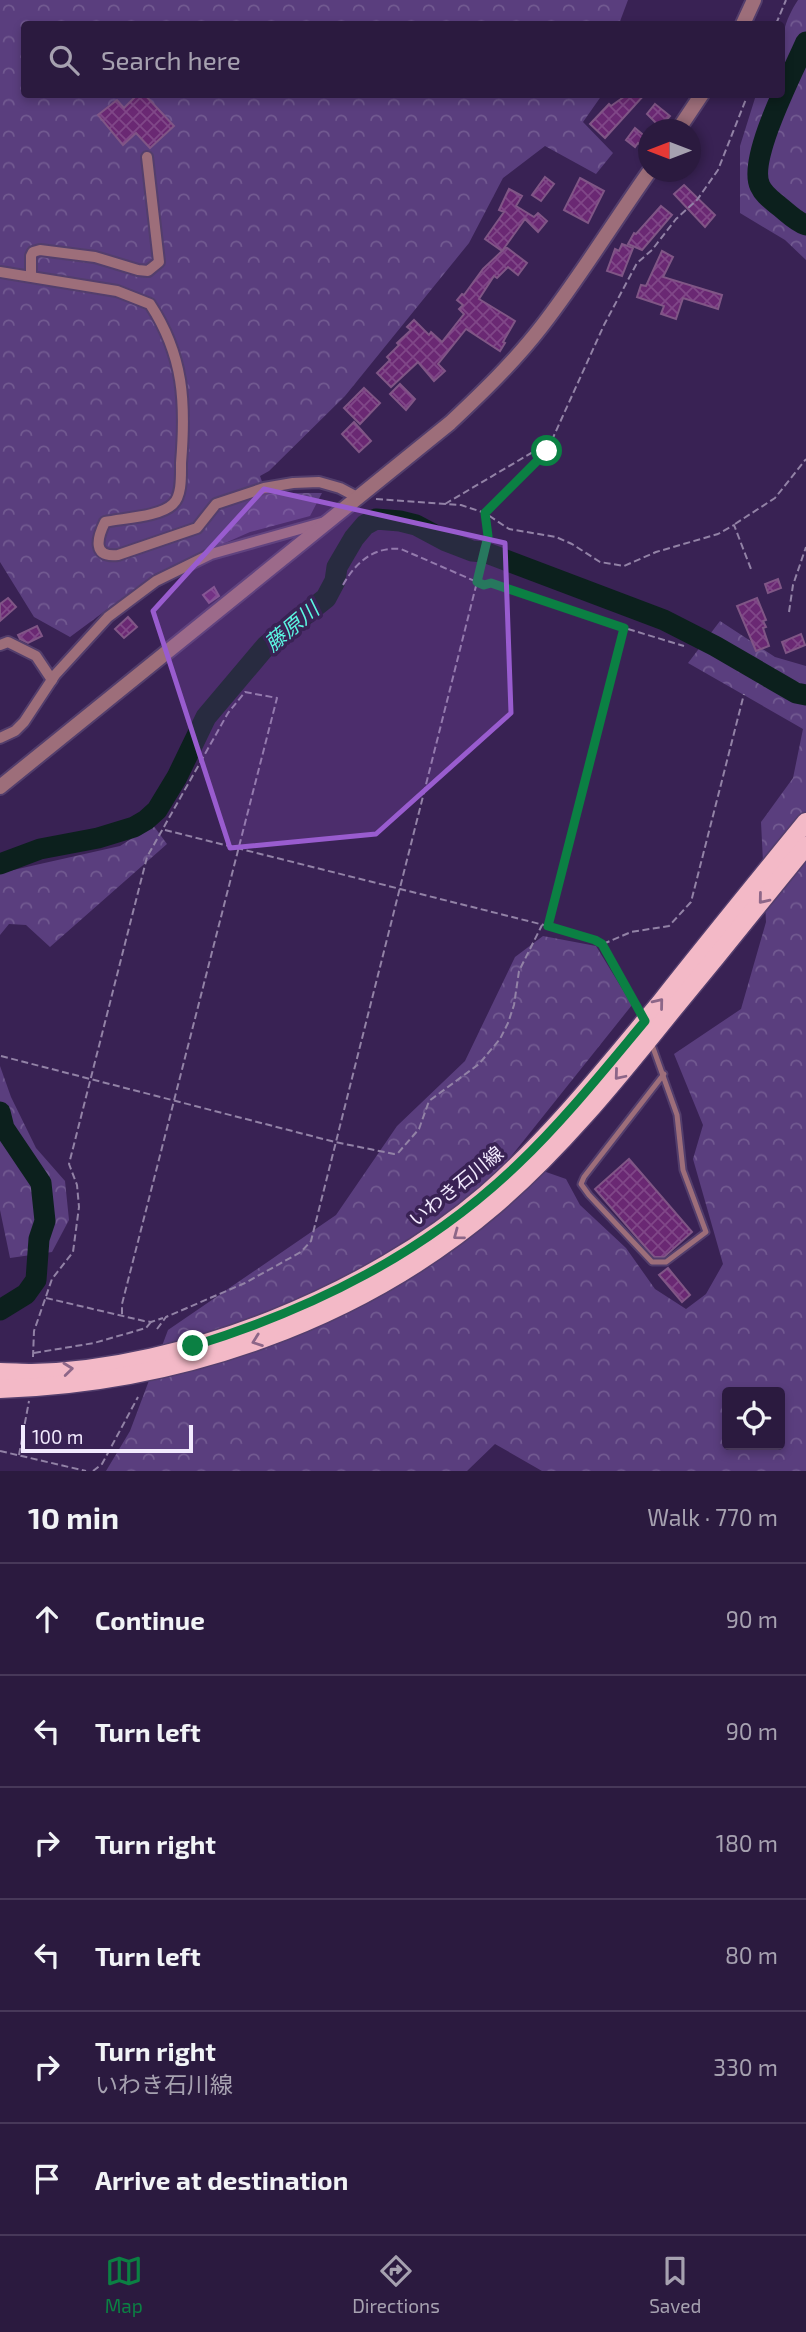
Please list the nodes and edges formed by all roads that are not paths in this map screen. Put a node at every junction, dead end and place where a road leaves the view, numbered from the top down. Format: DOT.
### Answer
graph roads {
  1 [pos="754,0"];
  2 [pos="744,21"];
  3 [pos="699,98"];
  4 [pos="685,119"];
  5 [pos="146,157"];
  6 [pos="642,182"];
  7 [pos="0,272"];
  8 [pos="31,276"];
  9 [pos="357,497"];
  10 [pos="326,522"];
  11 [pos="0,645"];
  12 [pos="52,680"];
  13 [pos="0,738"];
  14 [pos="0,787"];
  15 [pos="806,822"];
  16 [pos="806,846"];
  17 [pos="649,1040"];
  18 [pos="664,1074"];
  19 [pos="0,1372"];
  20 [pos="32,1380"];
  21 [pos="0,1389"];
  1 -- 2 [label="street"];
  3 -- 4 [label="street"];
  5 -- 8 [label="street"];
  6 -- 9 [label="street"];
  7 -- 8 [label="street"];
  8 -- 9 [label="street"];
  9 -- 10 [label="street"];
  10 -- 12 [label="street"];
  10 -- 14 [label="street"];
  11 -- 12 [label="street"];
  12 -- 13 [label="street"];
  20 -- 15 [label="main road, いわき石川線, one-way"];
  16 -- 17 [label="main road, いわき石川線, one-way"];
  17 -- 18 [label="lane"];
  17 -- 20 [label="main road, いわき石川線, one-way"];
  18 -- 18 [label="lane"];
  19 -- 20 [label="main road, いわき石川線"];
  20 -- 21 [label="main road, いわき石川線"];
}
